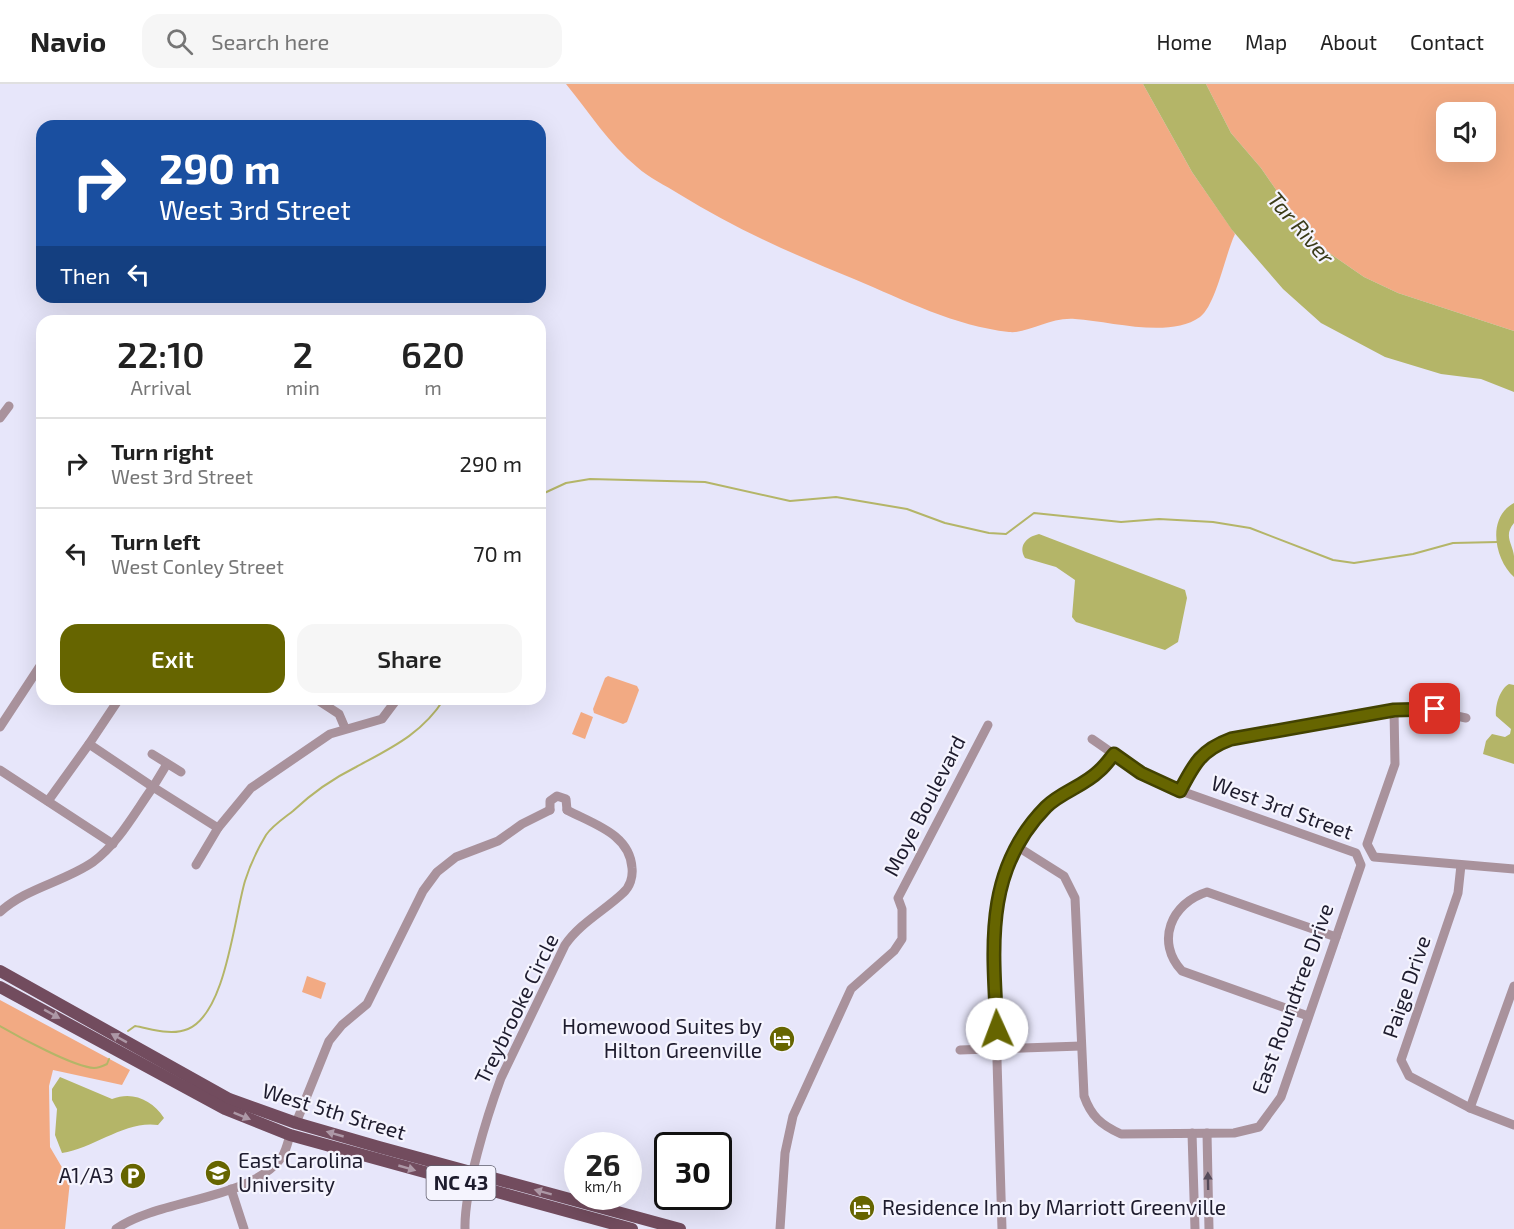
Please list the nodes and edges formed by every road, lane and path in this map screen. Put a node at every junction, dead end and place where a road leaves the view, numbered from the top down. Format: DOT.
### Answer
graph roads {
  1 [pos="9,406"];
  2 [pos="0,418"];
  3 [pos="36,672"];
  4 [pos="115,705"];
  5 [pos="325,705"];
  6 [pos="392,705"];
  7 [pos="1394,710"];
  8 [pos="1466,718"];
  9 [pos="988,725"];
  10 [pos="0,727"];
  11 [pos="345,728"];
  12 [pos="1092,739"];
  13 [pos="89,744"];
  14 [pos="152,754"];
  15 [pos="1114,754"];
  16 [pos="167,764"];
  17 [pos="0,770"];
  18 [pos="181,772"];
  19 [pos="153,787"];
  20 [pos="1180,791"];
  21 [pos="48,801"];
  22 [pos="550,810"];
  23 [pos="567,810"];
  24 [pos="218,828"];
  25 [pos="113,844"];
  26 [pos="1018,847"];
  27 [pos="196,865"];
  28 [pos="1361,865"];
  29 [pos="1461,865"];
  30 [pos="1514,869"];
  31 [pos="0,912"];
  32 [pos="1336,937"];
  33 [pos="0,971"];
  34 [pos="1514,986"];
  35 [pos="0,987"];
  36 [pos="1308,1016"];
  37 [pos="1081,1046"];
  38 [pos="997,1049"];
  39 [pos="960,1050"];
  40 [pos="1470,1108"];
  41 [pos="296,1123"];
  42 [pos="1514,1125"];
  43 [pos="1192,1133"];
  44 [pos="1208,1133"];
  45 [pos="290,1135"];
  46 [pos="473,1180"];
  47 [pos="231,1189"];
  48 [pos="116,1229"];
  49 [pos="244,1229"];
  50 [pos="465,1229"];
  51 [pos="632,1229"];
  52 [pos="680,1229"];
  53 [pos="780,1229"];
  54 [pos="1002,1229"];
  55 [pos="1196,1229"];
  56 [pos="1209,1229"];
  1 -- 2 [label="street"];
  3 -- 10 [label="street"];
  4 -- 13 [label="street"];
  5 -- 11 [label="street"];
  6 -- 11 [label="street"];
  7 -- 8 [label="street"];
  7 -- 20 [label="street"];
  7 -- 29 [label="street, West 3rd Street"];
  9 -- 53 [label="street, Moye Boulevard"];
  11 -- 24 [label="street"];
  12 -- 15 [label="street, West 3rd Street"];
  13 -- 19 [label="street"];
  13 -- 21 [label="street"];
  14 -- 16 [label="street"];
  15 -- 20 [label="street, West 3rd Street"];
  15 -- 26 [label="street"];
  16 -- 18 [label="street"];
  16 -- 19 [label="street"];
  17 -- 21 [label="street"];
  19 -- 24 [label="street"];
  19 -- 25 [label="street"];
  20 -- 28 [label="street, West 3rd Street"];
  21 -- 25 [label="street"];
  22 -- 23 [label="street, Treybrooke Circle"];
  22 -- 23 [label="street, Treybrooke Circle"];
  22 -- 41 [label="street, Treybrooke Circle"];
  23 -- 46 [label="street, Treybrooke Circle"];
  24 -- 27 [label="street"];
  25 -- 31 [label="street"];
  26 -- 37 [label="street, East Roundtree Drive"];
  26 -- 38 [label="street"];
  28 -- 32 [label="street, East Roundtree Drive"];
  29 -- 30 [label="street, West 3rd Street"];
  29 -- 40 [label="street, Paige Drive"];
  32 -- 36 [label="street, East Roundtree Drive"];
  32 -- 36 [label="street"];
  41 -- 33 [label="main road, West 5th Street / NC 43, one-way"];
  34 -- 40 [label="street"];
  35 -- 45 [label="main road, West 5th Street / NC 43, one-way"];
  36 -- 44 [label="street, East Roundtree Drive"];
  37 -- 38 [label="street"];
  37 -- 43 [label="street, East Roundtree Drive"];
  38 -- 39 [label="street"];
  38 -- 54 [label="street"];
  40 -- 42 [label="street, Paige Drive"];
  46 -- 41 [label="main road, West 5th Street / NC 43, one-way"];
  43 -- 44 [label="street, East Roundtree Drive"];
  43 -- 55 [label="street"];
  56 -- 44 [label="street, one-way"];
  45 -- 46 [label="main road, West 5th Street / NC 43, one-way"];
  45 -- 47 [label="street"];
  46 -- 50 [label="street, Treybrooke Circle"];
  46 -- 51 [label="main road, West 5th Street / NC 43"];
  52 -- 46 [label="main road, West 5th Street / NC 43, one-way"];
  47 -- 48 [label="street"];
  47 -- 49 [label="street"];
}
